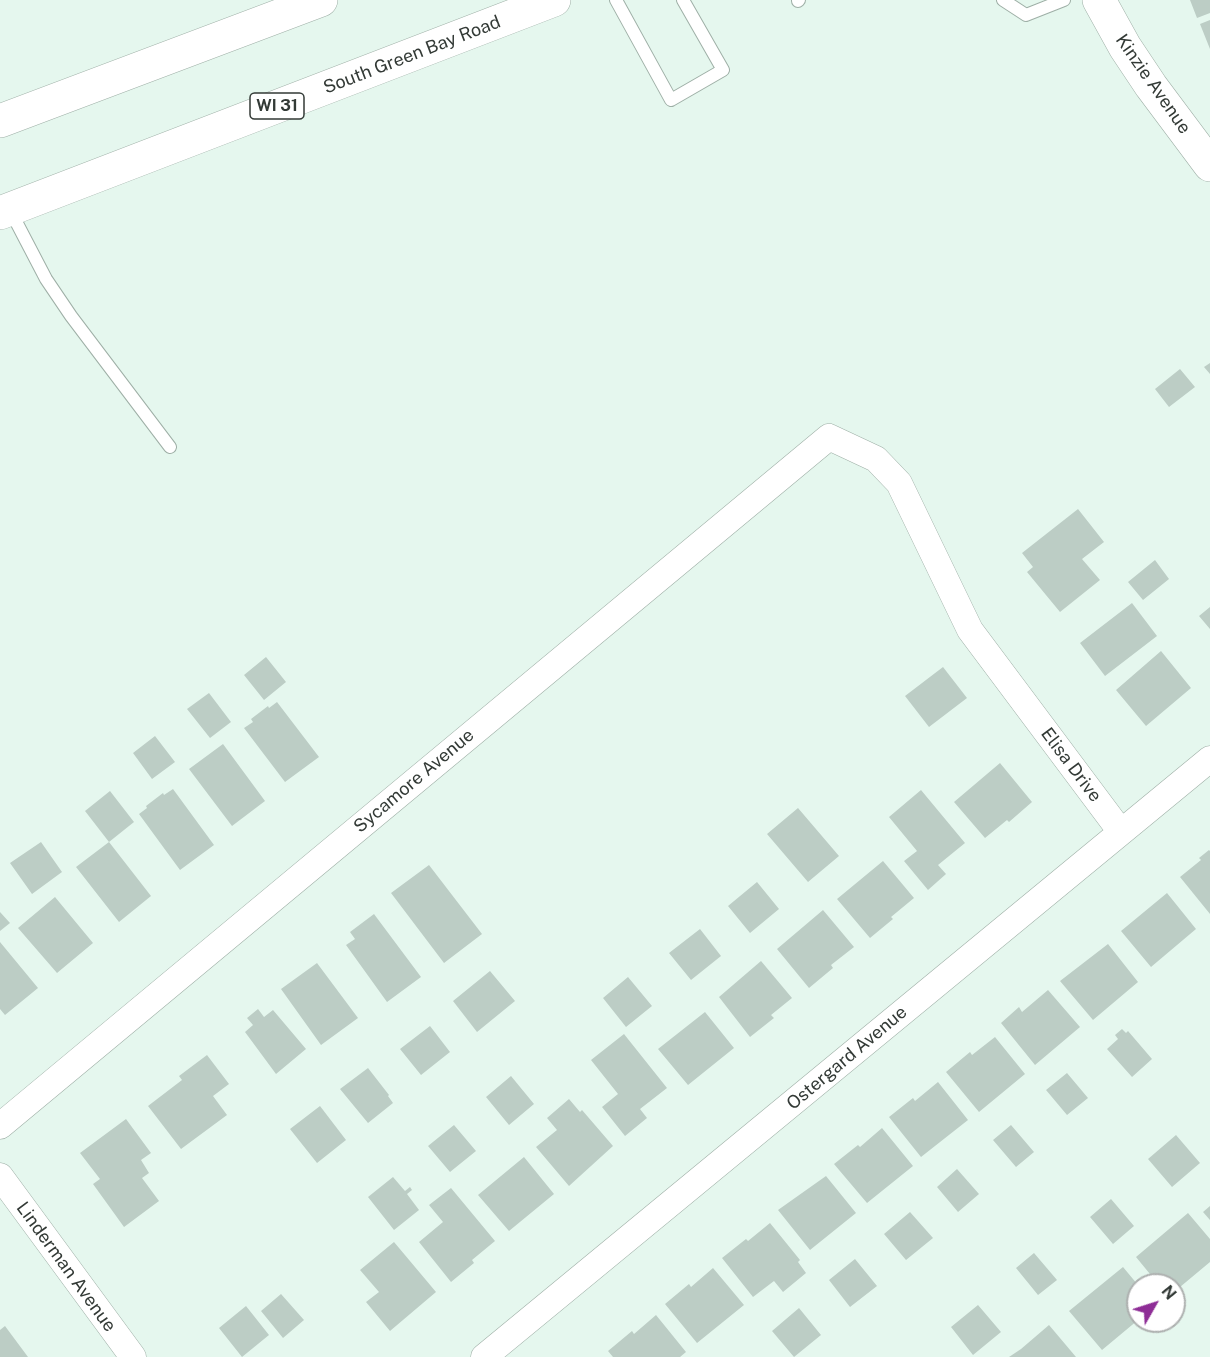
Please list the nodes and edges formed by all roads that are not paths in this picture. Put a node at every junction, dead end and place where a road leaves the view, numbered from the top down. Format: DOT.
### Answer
graph roads {
  1 [pos="321,0"];
  2 [pos="554,0"];
  3 [pos="616,0"];
  4 [pos="683,0"];
  5 [pos="1003,0"];
  6 [pos="1064,0"];
  7 [pos="1100,0"];
  8 [pos="0,121"];
  9 [pos="1210,165"];
  10 [pos="5,211"];
  11 [pos="829,437"];
  12 [pos="170,447"];
  13 [pos="1210,759"];
  14 [pos="1121,832"];
  15 [pos="0,1126"];
  16 [pos="0,1176"];
  17 [pos="133,1357"];
  18 [pos="484,1357"];
  1 -- 8 [label="main road"];
  2 -- 10 [label="main road, South Green Bay Road / WI 31"];
  3 -- 4 [label="lane"];
  5 -- 6 [label="lane"];
  7 -- 9 [label="main road, Kinzie Avenue"];
  10 -- 12 [label="lane"];
  11 -- 14 [label="street, Elisa Drive"];
  11 -- 15 [label="street, Sycamore Avenue"];
  13 -- 14 [label="street, Ostergard Avenue"];
  14 -- 18 [label="street, Ostergard Avenue"];
  16 -- 17 [label="street, Linderman Avenue"];
}
